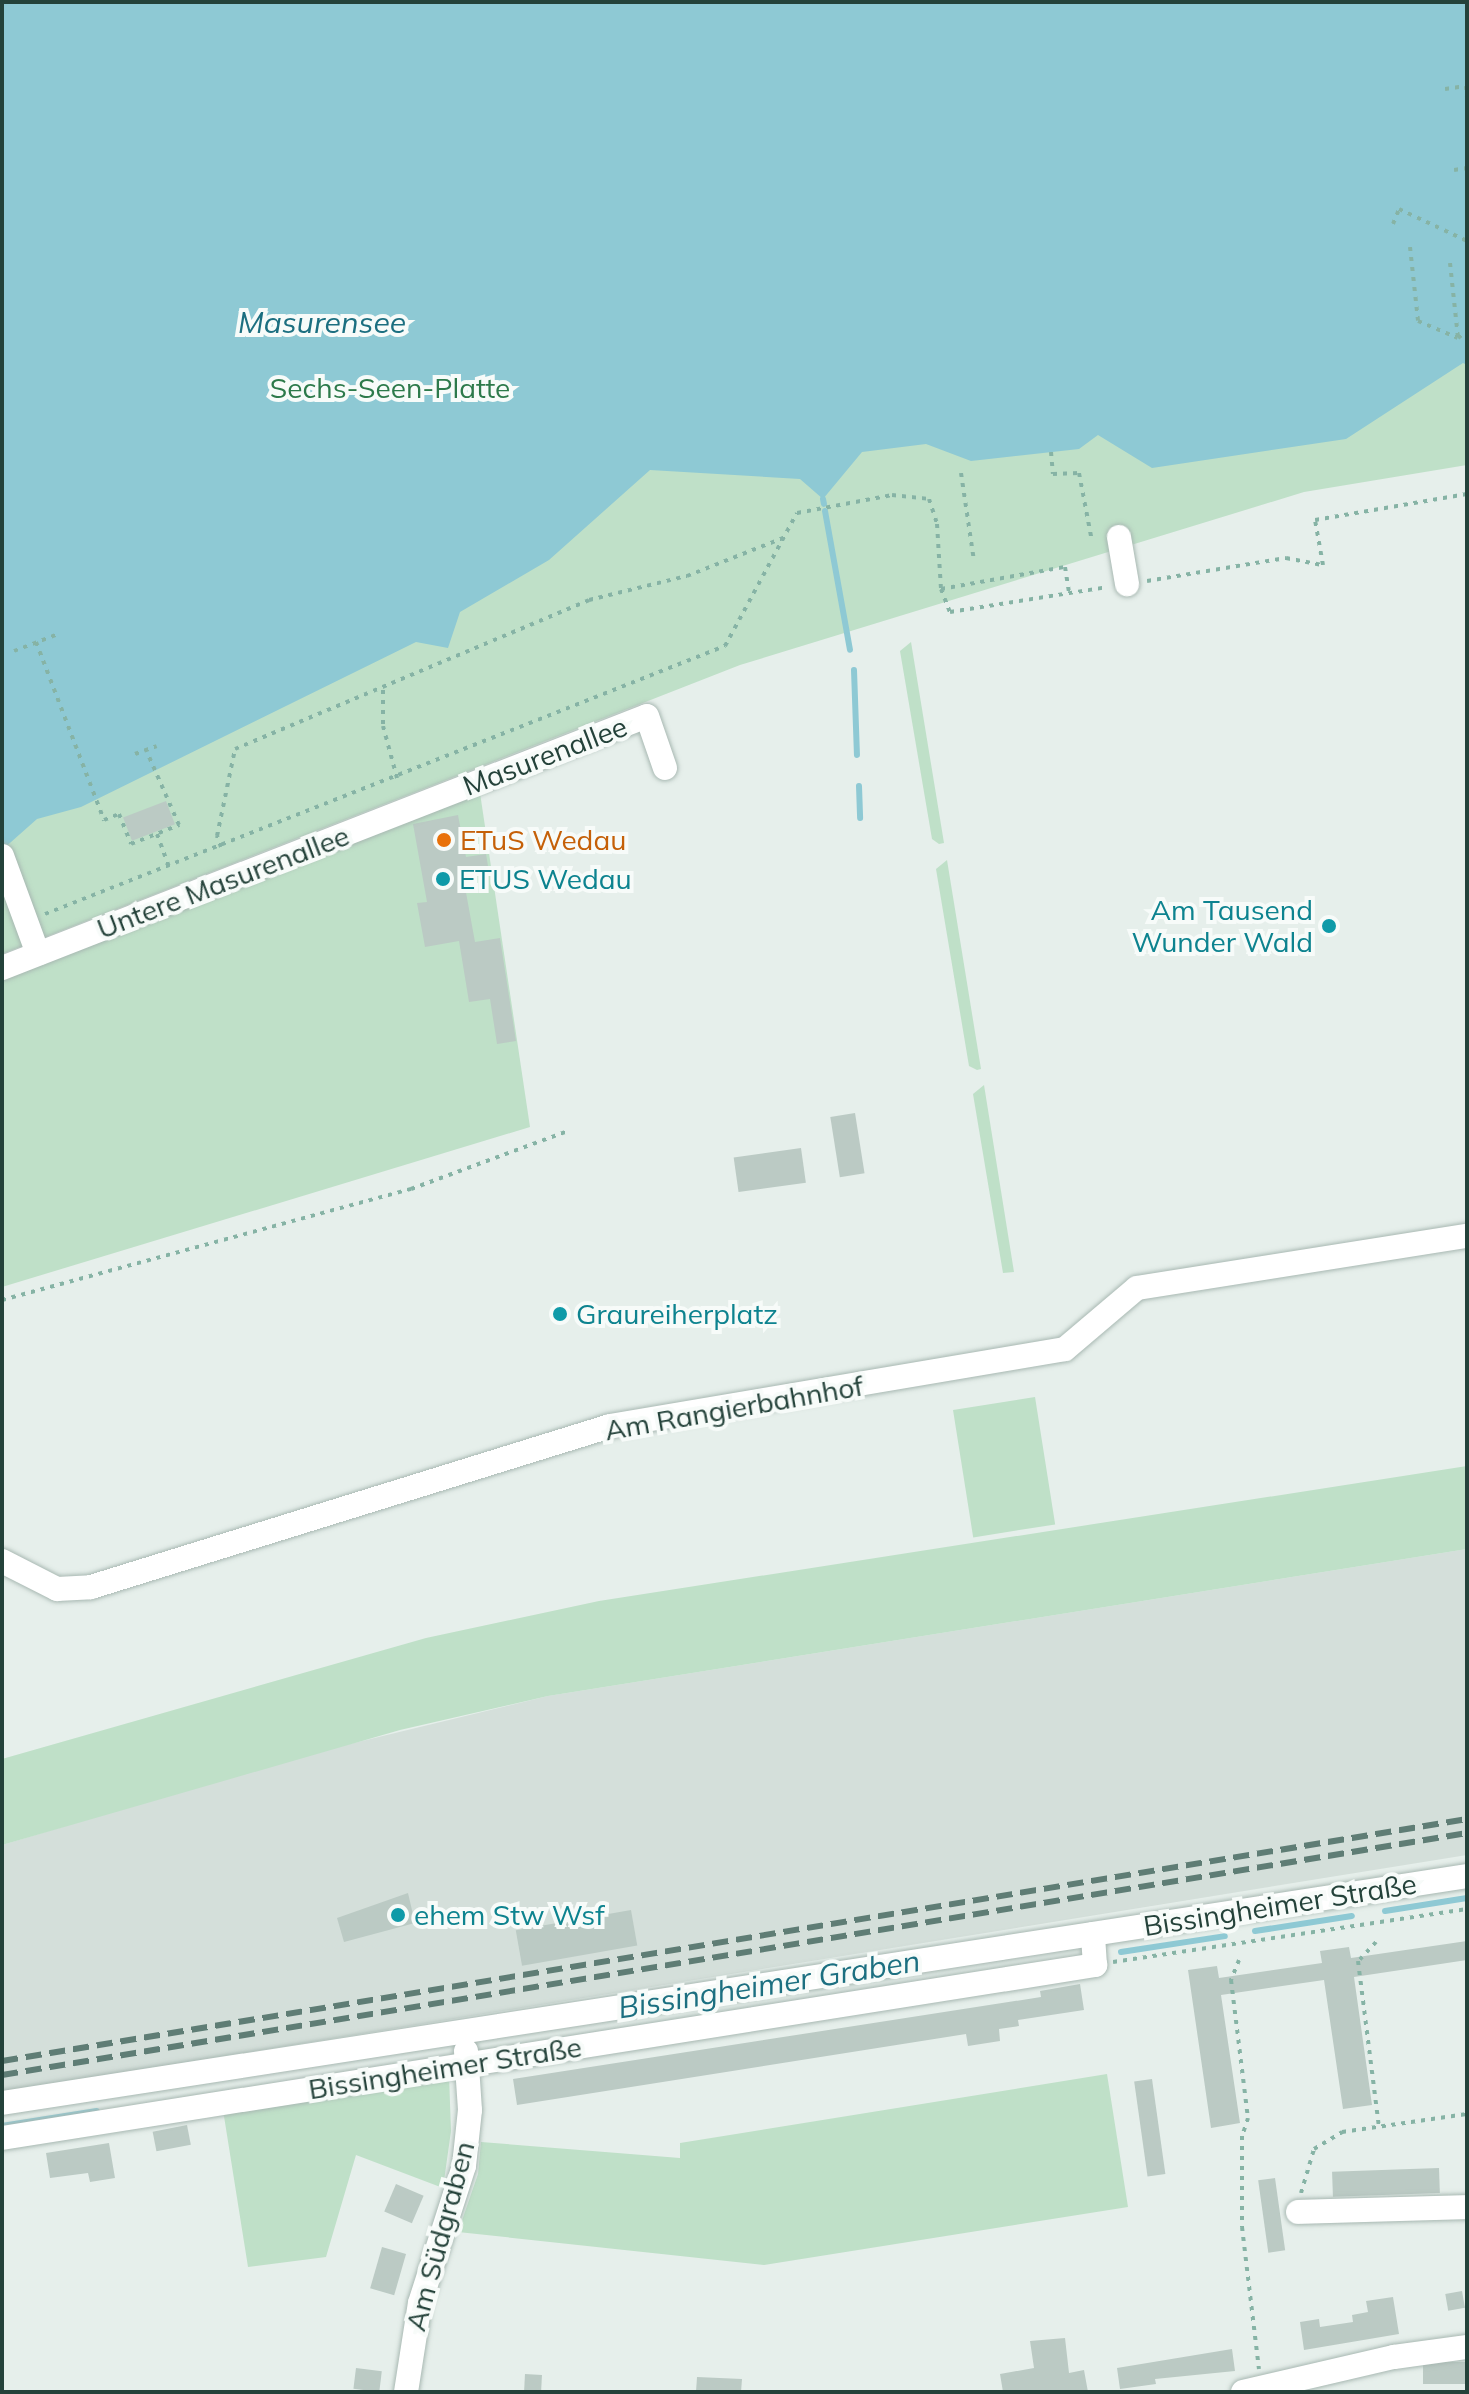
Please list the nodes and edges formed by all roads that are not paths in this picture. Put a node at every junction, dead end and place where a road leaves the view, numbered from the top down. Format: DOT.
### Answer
graph roads {
  1 [pos="1119,537"];
  2 [pos="1127,584"];
  3 [pos="665,768"];
  4 [pos="443,796"];
  5 [pos="2,856"];
  6 [pos="38,954"];
  7 [pos="2,968"];
  8 [pos="1467,1236"];
  9 [pos="2,1561"];
  10 [pos="1467,1876"];
  11 [pos="1093,1934"];
  12 [pos="464,2032"];
  13 [pos="467,2065"];
  14 [pos="2,2103"];
  15 [pos="2,2138"];
  16 [pos="1467,2207"];
  17 [pos="1298,2212"];
  18 [pos="1467,2347"];
  19 [pos="1252,2390"];
  20 [pos="406,2392"];
  1 -- 2 [label="street"];
  3 -- 4 [label="street, Masurenallee"];
  4 -- 6 [label="street, Untere Masurenallee"];
  5 -- 6 [label="street"];
  6 -- 7 [label="street, Untere Masurenallee"];
  8 -- 9 [label="street, Am Rangierbahnhof"];
  10 -- 11 [label="street, Bissingheimer Straße"];
  11 -- 12 [label="street, Bissingheimer Straße"];
  11 -- 13 [label="street, Bissingheimer Straße"];
  12 -- 13 [label="street, Am Südgraben"];
  12 -- 14 [label="street, Bissingheimer Straße"];
  13 -- 15 [label="street, Bissingheimer Straße"];
  13 -- 20 [label="street, Am Südgraben"];
  16 -- 17 [label="street"];
  18 -- 19 [label="street"];
}
